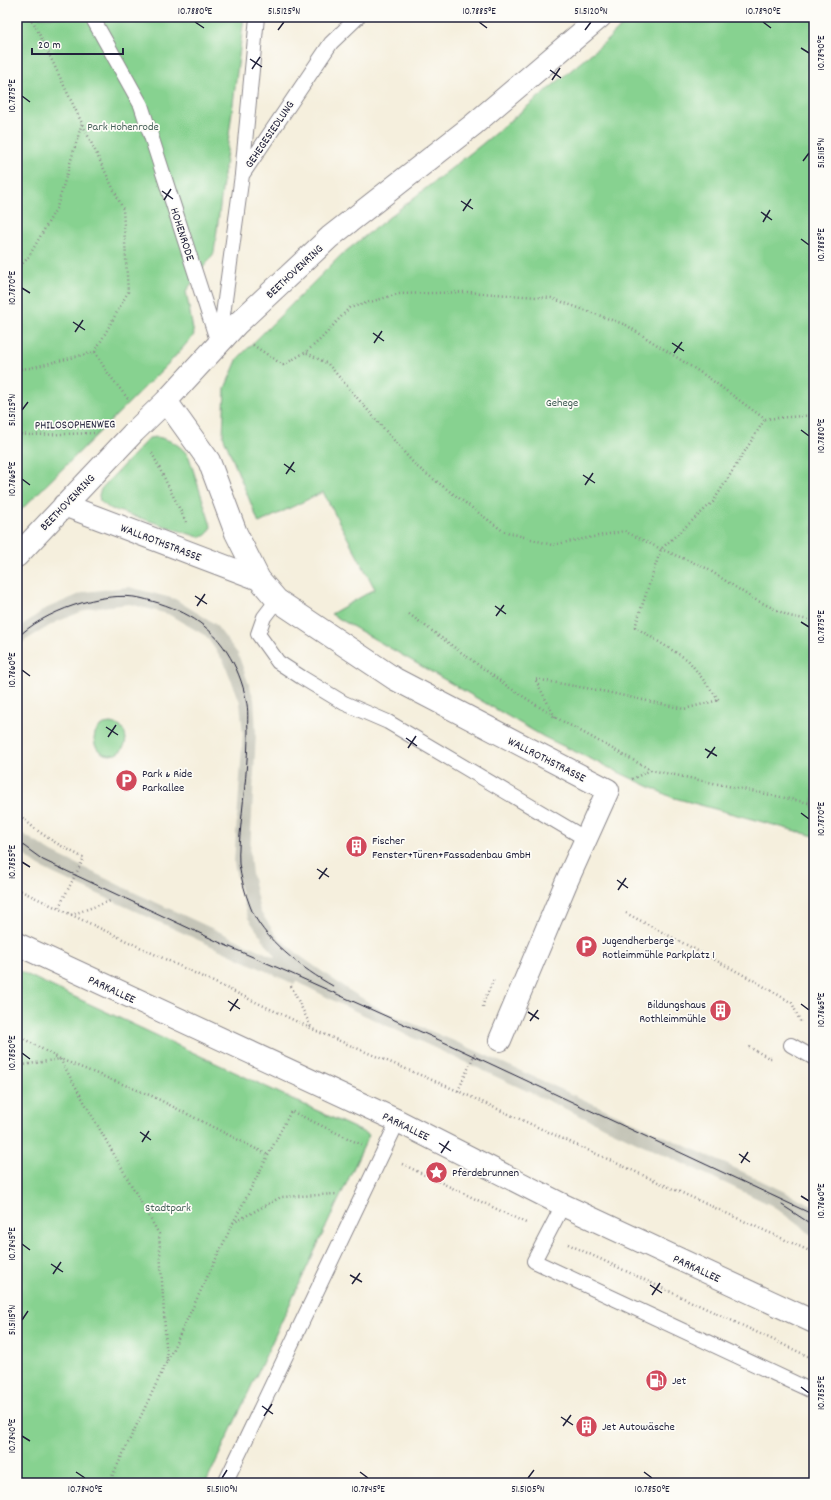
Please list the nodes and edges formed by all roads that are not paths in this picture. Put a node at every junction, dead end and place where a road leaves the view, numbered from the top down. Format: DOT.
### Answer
graph roads {
  1 [pos="92,17"];
  2 [pos="257,17"];
  3 [pos="358,17"];
  4 [pos="600,17"];
  5 [pos="242,175"];
  6 [pos="219,344"];
  7 [pos="166,401"];
  8 [pos="64,505"];
  9 [pos="17,556"];
  10 [pos="258,579"];
  11 [pos="277,600"];
  12 [pos="586,839"];
  13 [pos="17,944"];
  14 [pos="500,1040"];
  15 [pos="791,1045"];
  16 [pos="814,1058"];
  17 [pos="398,1121"];
  18 [pos="563,1205"];
  19 [pos="814,1322"];
  20 [pos="814,1392"];
  21 [pos="225,1483"];
  1 -- 6 [label="lane, HOHENRODE"];
  2 -- 5 [label="lane"];
  3 -- 5 [label="lane, GEHEGESIEDLUNG"];
  4 -- 6 [label="street, BEETHOVENRING"];
  5 -- 6 [label="lane, GEHEGESIEDLUNG"];
  6 -- 7 [label="street, BEETHOVENRING"];
  7 -- 8 [label="street, BEETHOVENRING"];
  7 -- 10 [label="street, WALLROTHSTRASSE"];
  8 -- 9 [label="street, BEETHOVENRING"];
  8 -- 10 [label="street, WALLROTHSTRASSE"];
  10 -- 11 [label="street, WALLROTHSTRASSE"];
  11 -- 12 [label="lane"];
  11 -- 12 [label="street, WALLROTHSTRASSE"];
  12 -- 14 [label="street, WALLROTHSTRASSE"];
  13 -- 17 [label="street, PARKALLEE"];
  15 -- 16 [label="lane"];
  17 -- 18 [label="street, PARKALLEE"];
  17 -- 21 [label="lane"];
  18 -- 19 [label="street, PARKALLEE"];
  18 -- 20 [label="lane"];
}
